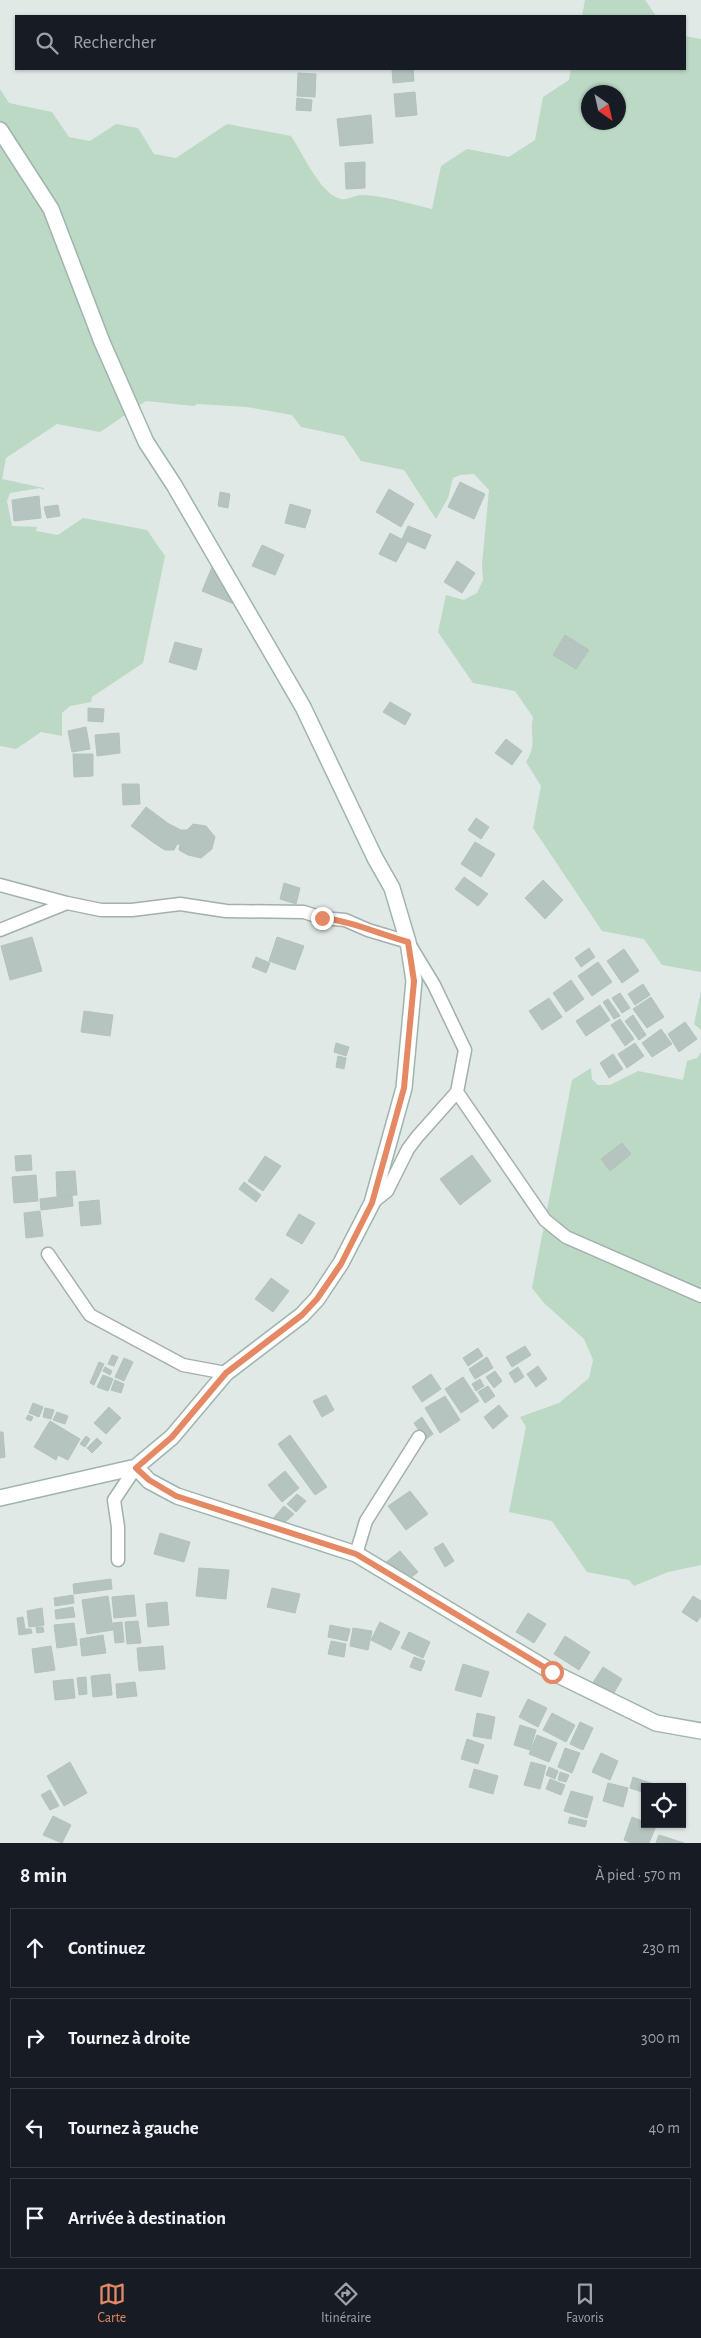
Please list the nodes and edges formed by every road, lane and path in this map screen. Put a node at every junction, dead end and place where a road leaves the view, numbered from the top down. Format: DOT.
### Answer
graph roads {
  1 [pos="0,130"];
  2 [pos="0,885"];
  3 [pos="67,903"];
  4 [pos="0,930"];
  5 [pos="408,942"];
  6 [pos="457,1092"];
  7 [pos="372,1203"];
  8 [pos="48,1254"];
  9 [pos="701,1296"];
  10 [pos="226,1373"];
  11 [pos="419,1437"];
  12 [pos="136,1468"];
  13 [pos="0,1498"];
  14 [pos="356,1554"];
  15 [pos="118,1560"];
  16 [pos="701,1731"];
  1 -- 5 [label="street"];
  2 -- 3 [label="street"];
  3 -- 4 [label="street"];
  3 -- 5 [label="street"];
  5 -- 6 [label="street"];
  5 -- 7 [label="street"];
  6 -- 7 [label="street"];
  6 -- 9 [label="street"];
  7 -- 10 [label="street"];
  8 -- 10 [label="street"];
  10 -- 12 [label="street"];
  11 -- 14 [label="street"];
  12 -- 13 [label="street"];
  12 -- 14 [label="street"];
  12 -- 15 [label="street"];
  14 -- 16 [label="street"];
}
